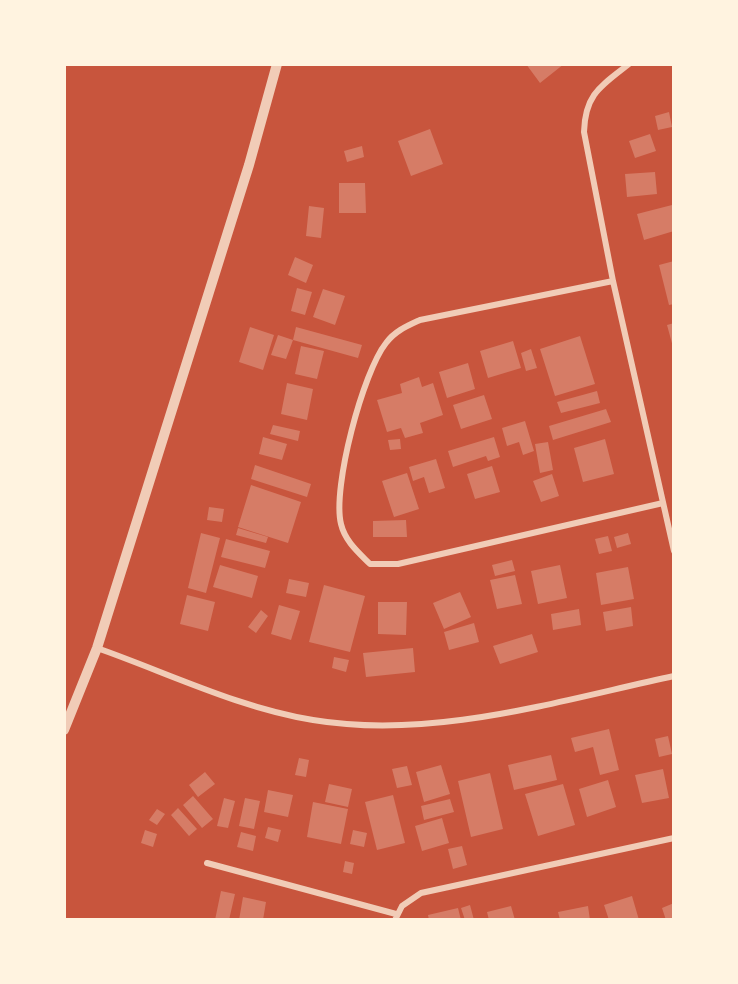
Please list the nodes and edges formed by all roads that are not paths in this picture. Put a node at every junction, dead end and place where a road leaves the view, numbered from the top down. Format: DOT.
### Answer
graph roads {
  1 [pos="277,64"];
  2 [pos="629,64"];
  3 [pos="613,281"];
  4 [pos="663,503"];
  5 [pos="674,550"];
  6 [pos="97,648"];
  7 [pos="674,676"];
  8 [pos="64,730"];
  9 [pos="674,838"];
  10 [pos="207,863"];
  11 [pos="396,917"];
  1 -- 6 [label="street"];
  2 -- 3 [label="street"];
  3 -- 4 [label="street"];
  3 -- 4 [label="street"];
  4 -- 5 [label="street"];
  6 -- 7 [label="street"];
  6 -- 8 [label="street"];
  9 -- 11 [label="street"];
  10 -- 11 [label="street"];
}
